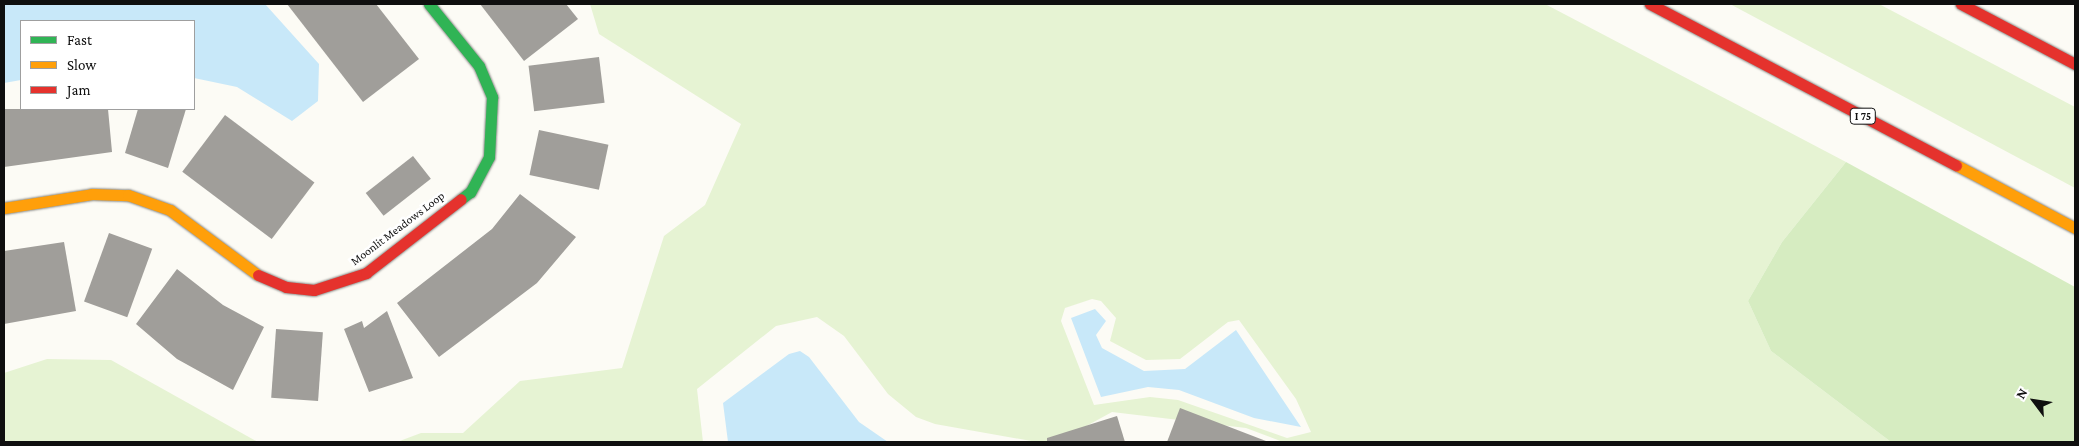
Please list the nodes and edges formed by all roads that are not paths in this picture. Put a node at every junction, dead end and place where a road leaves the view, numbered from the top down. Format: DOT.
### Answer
graph roads {
  1 [pos="429,4"];
  2 [pos="1650,4"];
  3 [pos="1961,4"];
  4 [pos="2075,64"];
  5 [pos="4,208"];
  6 [pos="2075,228"];
  1 -- 5 [label="main road, Moonlit Meadows Loop"];
  2 -- 6 [label="main road, I 75"];
  3 -- 4 [label="main road"];
}
